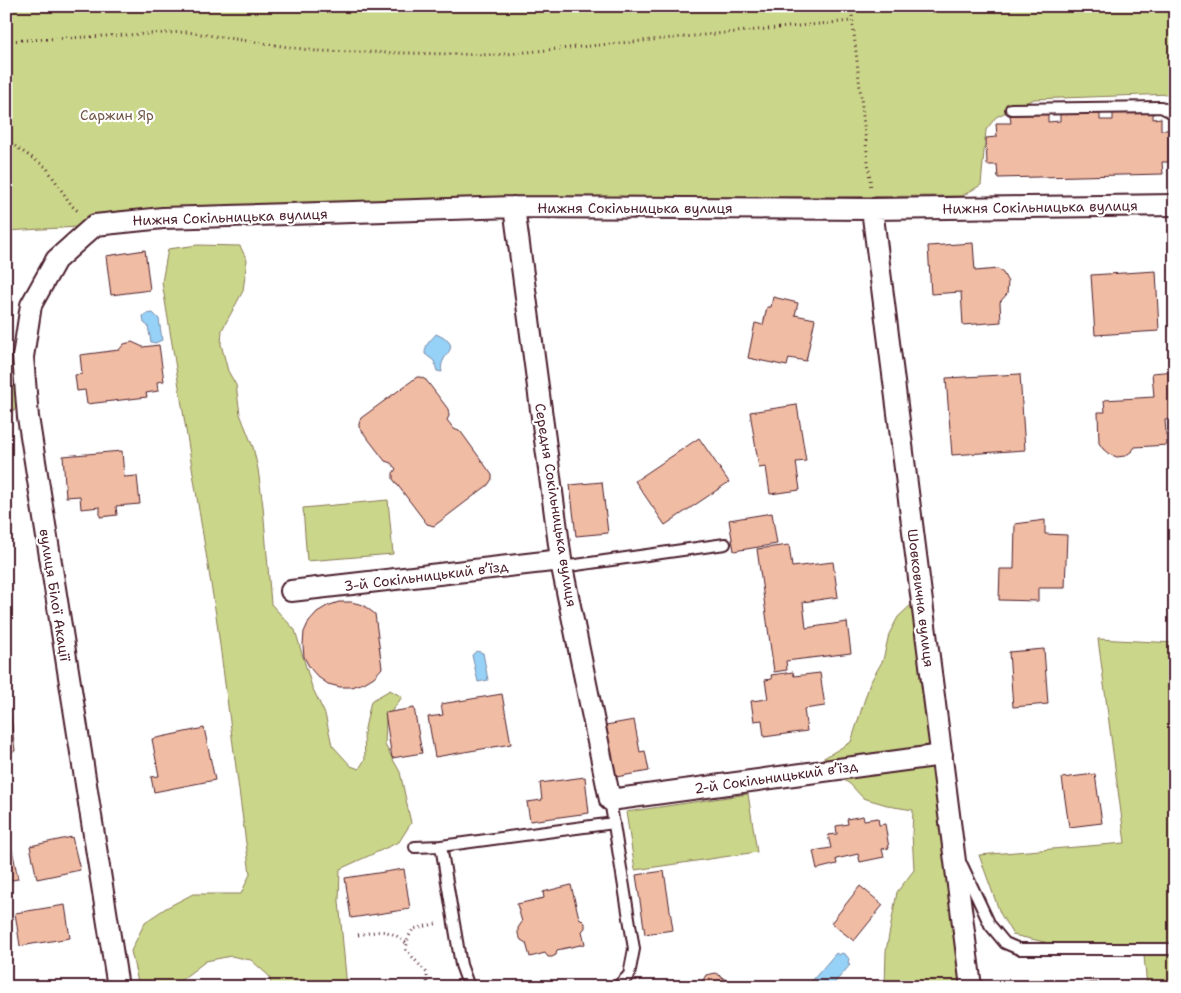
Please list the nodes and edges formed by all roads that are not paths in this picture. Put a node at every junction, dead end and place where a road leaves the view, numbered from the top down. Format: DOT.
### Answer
graph roads {
  1 [pos="1011,109"];
  2 [pos="1175,114"];
  3 [pos="1175,205"];
  4 [pos="514,207"];
  5 [pos="872,209"];
  6 [pos="95,225"];
  7 [pos="725,544"];
  8 [pos="562,563"];
  9 [pos="291,591"];
  10 [pos="942,755"];
  11 [pos="610,800"];
  12 [pos="614,823"];
  13 [pos="441,846"];
  14 [pos="415,847"];
  15 [pos="953,847"];
  16 [pos="1175,949"];
  17 [pos="118,987"];
  18 [pos="469,987"];
  19 [pos="617,987"];
  20 [pos="971,987"];
  1 -- 2 [label="lane"];
  3 -- 5 [label="street, Нижня Сокільницька вулиця"];
  4 -- 5 [label="street, Нижня Сокільницька вулиця"];
  4 -- 6 [label="street, Нижня Сокільницька вулиця"];
  4 -- 8 [label="street, Середня Сокільницька вулиця"];
  5 -- 10 [label="street, Шовковична вулиця"];
  6 -- 17 [label="street, вулиця Білої Акації"];
  7 -- 8 [label="lane"];
  8 -- 9 [label="street, 3-й Сокільницький в’їзд"];
  8 -- 11 [label="street, Середня Сокільницька вулиця"];
  10 -- 11 [label="street, 2-й Сокільницький в’їзд"];
  10 -- 15 [label="street, Шовковична вулиця"];
  11 -- 12 [label="lane"];
  12 -- 13 [label="lane"];
  12 -- 19 [label="lane"];
  13 -- 14 [label="lane"];
  13 -- 18 [label="lane"];
  15 -- 16 [label="lane"];
  15 -- 20 [label="street, Шовковична вулиця"];
}
